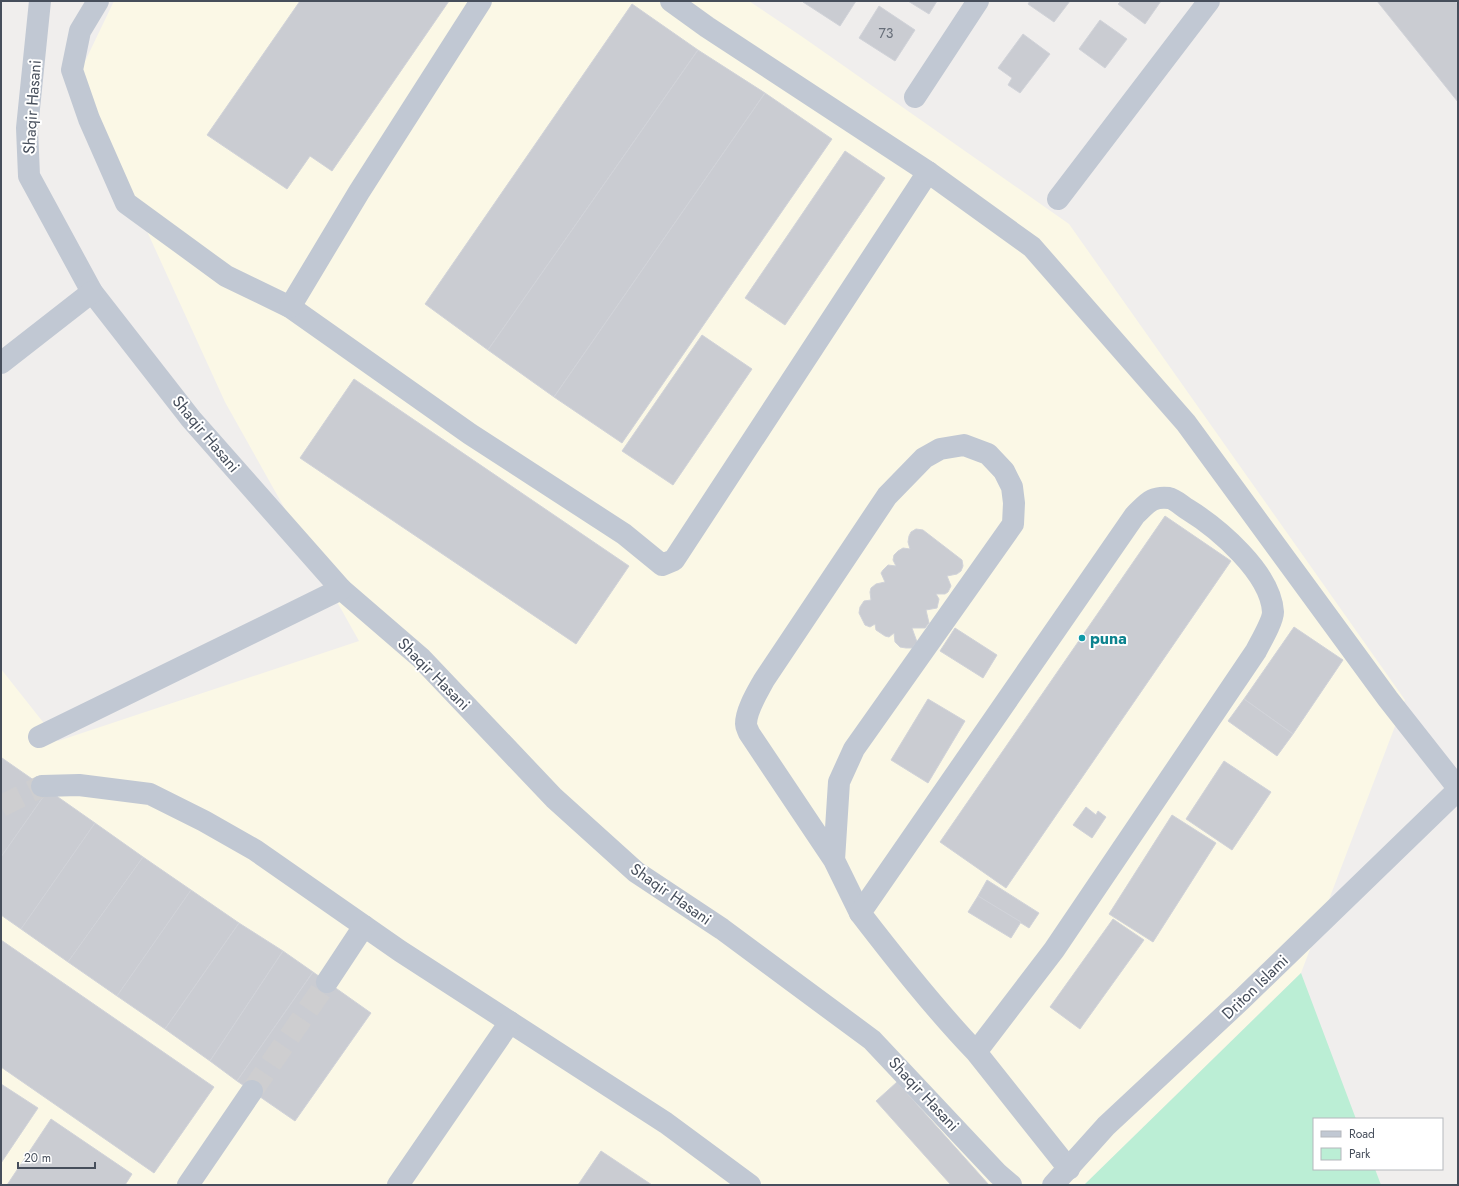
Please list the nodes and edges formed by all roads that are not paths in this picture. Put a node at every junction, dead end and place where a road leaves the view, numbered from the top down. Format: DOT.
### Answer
graph roads {
  1 [pos="40,1"];
  2 [pos="98,1"];
  3 [pos="481,1"];
  4 [pos="671,1"];
  5 [pos="978,1"];
  6 [pos="1209,1"];
  7 [pos="915,97"];
  8 [pos="928,172"];
  9 [pos="1058,199"];
  10 [pos="92,292"];
  11 [pos="290,307"];
  12 [pos="1,363"];
  13 [pos="341,589"];
  14 [pos="39,737"];
  15 [pos="42,786"];
  16 [pos="1458,789"];
  17 [pos="834,860"];
  18 [pos="860,913"];
  19 [pos="364,926"];
  20 [pos="327,982"];
  21 [pos="510,1022"];
  22 [pos="976,1052"];
  23 [pos="252,1091"];
  24 [pos="1069,1169"];
  25 [pos="188,1185"];
  26 [pos="398,1185"];
  27 [pos="750,1185"];
  28 [pos="1011,1185"];
  29 [pos="1053,1185"];
  1 -- 10 [label="street, Shaqir Hasani"];
  2 -- 11 [label="street"];
  3 -- 11 [label="street"];
  4 -- 8 [label="street"];
  5 -- 7 [label="street"];
  6 -- 9 [label="street"];
  8 -- 11 [label="street"];
  8 -- 16 [label="street"];
  10 -- 12 [label="street"];
  10 -- 13 [label="street, Shaqir Hasani"];
  13 -- 14 [label="street"];
  13 -- 28 [label="street, Shaqir Hasani"];
  15 -- 19 [label="street"];
  16 -- 24 [label="street, Driton Islami"];
  17 -- 17 [label="street"];
  17 -- 18 [label="street"];
  18 -- 22 [label="street"];
  18 -- 22 [label="street"];
  19 -- 20 [label="street"];
  19 -- 21 [label="street"];
  21 -- 26 [label="street"];
  21 -- 27 [label="street"];
  22 -- 24 [label="street"];
  23 -- 25 [label="street"];
  24 -- 29 [label="street, Driton Islami"];
}
